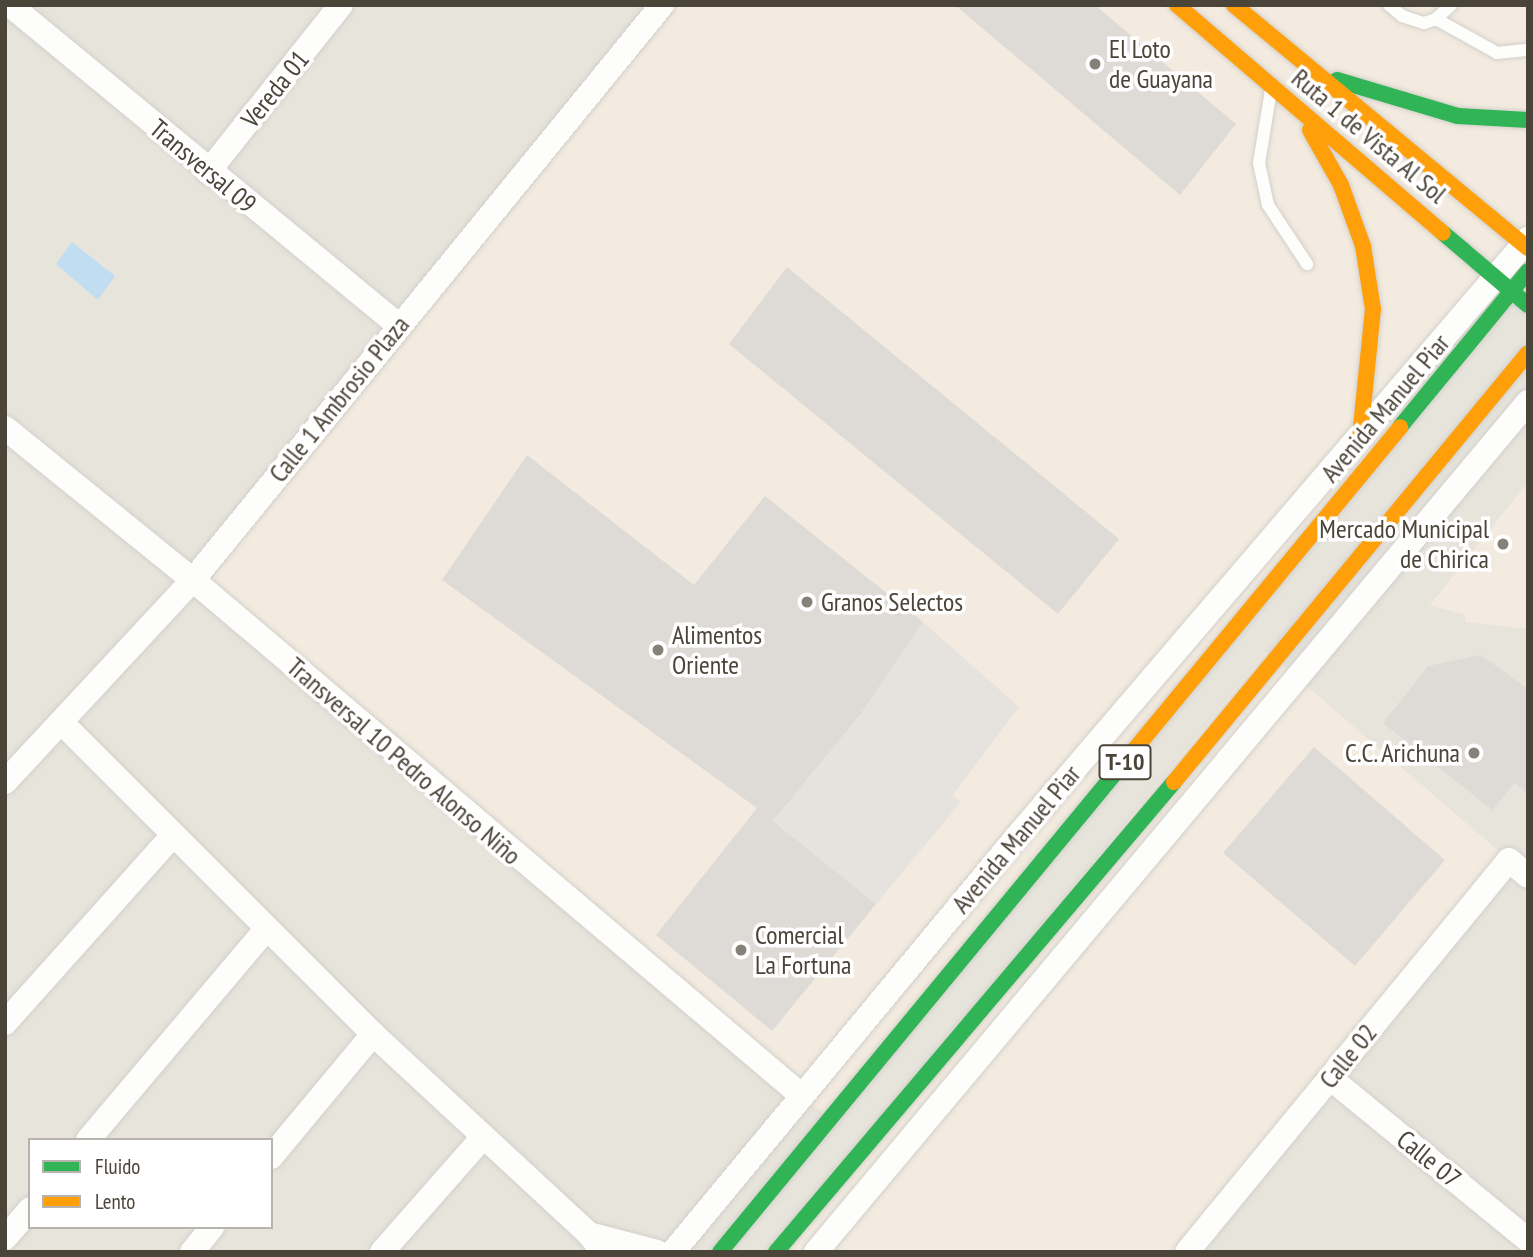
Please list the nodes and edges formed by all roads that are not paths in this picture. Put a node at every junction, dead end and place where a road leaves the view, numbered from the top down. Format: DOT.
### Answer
graph roads {
  1 [pos="341,5"];
  2 [pos="662,5"];
  3 [pos="1177,5"];
  4 [pos="1234,5"];
  5 [pos="1389,5"];
  6 [pos="1451,5"];
  7 [pos="19,8"];
  8 [pos="1436,19"];
  9 [pos="1528,50"];
  10 [pos="1307,68"];
  11 [pos="1272,86"];
  12 [pos="1288,100"];
  13 [pos="1528,120"];
  14 [pos="208,172"];
  15 [pos="1526,244"];
  16 [pos="1307,264"];
  17 [pos="1528,271"];
  18 [pos="1503,284"];
  19 [pos="1528,306"];
  20 [pos="398,325"];
  21 [pos="1528,353"];
  22 [pos="1528,402"];
  23 [pos="5,428"];
  24 [pos="1360,438"];
  25 [pos="193,580"];
  26 [pos="62,723"];
  27 [pos="5,782"];
  28 [pos="1170,787"];
  29 [pos="1194,804"];
  30 [pos="172,836"];
  31 [pos="1518,868"];
  32 [pos="266,929"];
  33 [pos="5,1023"];
  34 [pos="373,1034"];
  35 [pos="1330,1078"];
  36 [pos="802,1096"];
  37 [pos="90,1138"];
  38 [pos="482,1138"];
  39 [pos="273,1155"];
  40 [pos="28,1211"];
  41 [pos="210,1229"];
  42 [pos="5,1238"];
  43 [pos="1528,1240"];
  44 [pos="596,1243"];
  45 [pos="192,1252"];
  46 [pos="382,1252"];
  47 [pos="657,1252"];
  48 [pos="673,1252"];
  49 [pos="720,1252"];
  50 [pos="776,1252"];
  51 [pos="816,1252"];
  52 [pos="1187,1252"];
  1 -- 14 [label="street, Vereda 01"];
  2 -- 20 [label="street, Calle 1 Ambrosio Plaza"];
  3 -- 11 [label="main road, Ruta 1 de Vista Al Sol"];
  4 -- 10 [label="main road, Ruta 1 de Vista Al Sol"];
  5 -- 8 [label="lane"];
  6 -- 8 [label="lane"];
  7 -- 14 [label="street, Transversal 09"];
  8 -- 9 [label="lane"];
  10 -- 13 [label="main road"];
  10 -- 15 [label="main road, Ruta 1 de Vista Al Sol"];
  11 -- 12 [label="main road, Ruta 1 de Vista Al Sol"];
  11 -- 16 [label="lane"];
  12 -- 18 [label="main road, Ruta 1 de Vista Al Sol"];
  12 -- 24 [label="main road"];
  14 -- 20 [label="street, Transversal 09"];
  15 -- 18 [label="street, Avenida Manuel Piar / T-10"];
  17 -- 18 [label="main road, Avenida Manuel Piar / T-10"];
  18 -- 19 [label="main road, Ruta 1 de Vista Al Sol"];
  18 -- 24 [label="street, Avenida Manuel Piar / T-10"];
  18 -- 49 [label="main road, Avenida Manuel Piar / T-10"];
  20 -- 25 [label="street, Calle 1 Ambrosio Plaza"];
  21 -- 28 [label="main road, T-10"];
  22 -- 29 [label="street"];
  23 -- 25 [label="street, Transversal 10 Pedro Alonso Niño"];
  24 -- 36 [label="street, Avenida Manuel Piar / T-10"];
  25 -- 26 [label="street, Calle 1 Ambrosio Plaza"];
  25 -- 36 [label="street, Transversal 10 Pedro Alonso Niño"];
  26 -- 27 [label="street, Calle 1 Ambrosio Plaza"];
  26 -- 30 [label="street"];
  28 -- 29 [label="street"];
  28 -- 50 [label="main road, T-10"];
  29 -- 51 [label="street"];
  30 -- 32 [label="street"];
  30 -- 33 [label="street"];
  31 -- 35 [label="street, Calle 02"];
  32 -- 34 [label="street"];
  32 -- 37 [label="street"];
  34 -- 38 [label="street"];
  34 -- 39 [label="street"];
  35 -- 43 [label="street, Calle 07"];
  35 -- 52 [label="street, Calle 02"];
  36 -- 48 [label="street, Avenida Manuel Piar / T-10"];
  38 -- 44 [label="street"];
  38 -- 46 [label="street"];
  40 -- 42 [label="street"];
  41 -- 45 [label="street"];
  44 -- 47 [label="street"];
}
